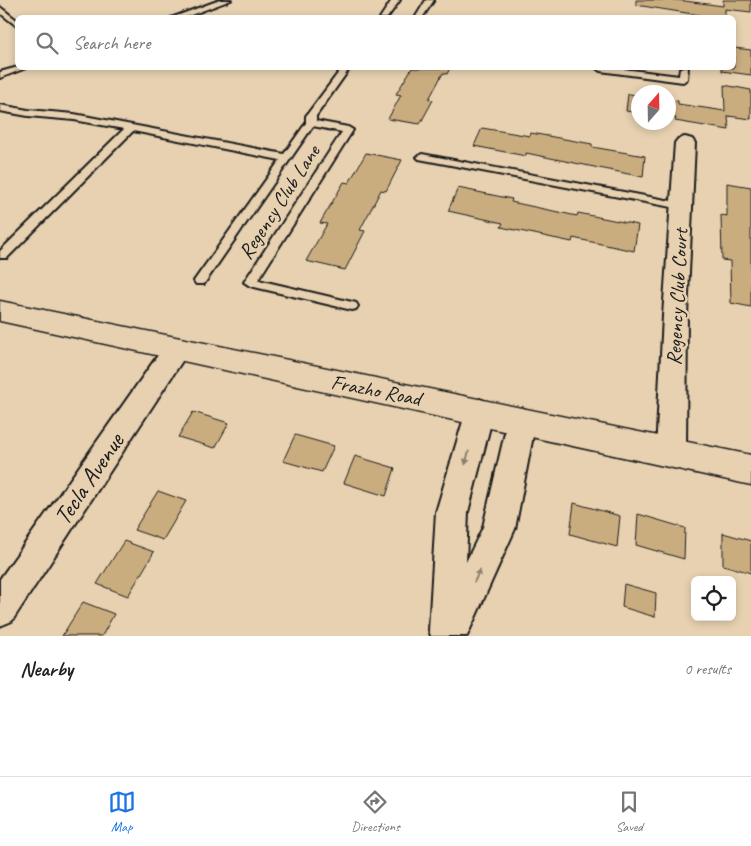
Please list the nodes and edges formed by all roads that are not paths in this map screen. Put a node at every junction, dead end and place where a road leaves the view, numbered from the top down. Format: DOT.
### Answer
graph roads {
  1 [pos="227,0"];
  2 [pos="396,0"];
  3 [pos="430,0"];
  4 [pos="0,9"];
  5 [pos="183,15"];
  6 [pos="385,15"];
  7 [pos="420,15"];
  8 [pos="15,22"];
  9 [pos="16,70"];
  10 [pos="345,70"];
  11 [pos="615,70"];
  12 [pos="684,70"];
  13 [pos="0,75"];
  14 [pos="0,108"];
  15 [pos="312,123"];
  16 [pos="131,128"];
  17 [pos="685,143"];
  18 [pos="422,157"];
  19 [pos="286,158"];
  20 [pos="682,206"];
  21 [pos="3,255"];
  22 [pos="200,281"];
  23 [pos="352,306"];
  24 [pos="0,310"];
  25 [pos="177,348"];
  26 [pos="480,411"];
  27 [pos="522,420"];
  28 [pos="671,451"];
  29 [pos="751,470"];
  30 [pos="0,609"];
  31 [pos="448,636"];
  1 -- 5 [label="lane"];
  2 -- 6 [label="lane"];
  3 -- 7 [label="lane"];
  4 -- 8 [label="lane"];
  9 -- 13 [label="lane"];
  10 -- 15 [label="lane"];
  11 -- 12 [label="lane"];
  14 -- 16 [label="lane"];
  15 -- 19 [label="lane"];
  15 -- 23 [label="lane, Regency Club Lane"];
  16 -- 19 [label="lane"];
  16 -- 21 [label="lane"];
  17 -- 20 [label="street, Regency Club Court"];
  18 -- 20 [label="lane"];
  19 -- 22 [label="lane"];
  20 -- 28 [label="street, Regency Club Court"];
  24 -- 25 [label="street, Frazho Road"];
  25 -- 26 [label="street, Frazho Road"];
  25 -- 30 [label="street, Tecla Avenue"];
  26 -- 27 [label="street, Frazho Road"];
  26 -- 31 [label="street, one-way"];
  27 -- 28 [label="street, Frazho Road"];
  31 -- 27 [label="street, one-way"];
  28 -- 29 [label="street, Frazho Road"];
}
